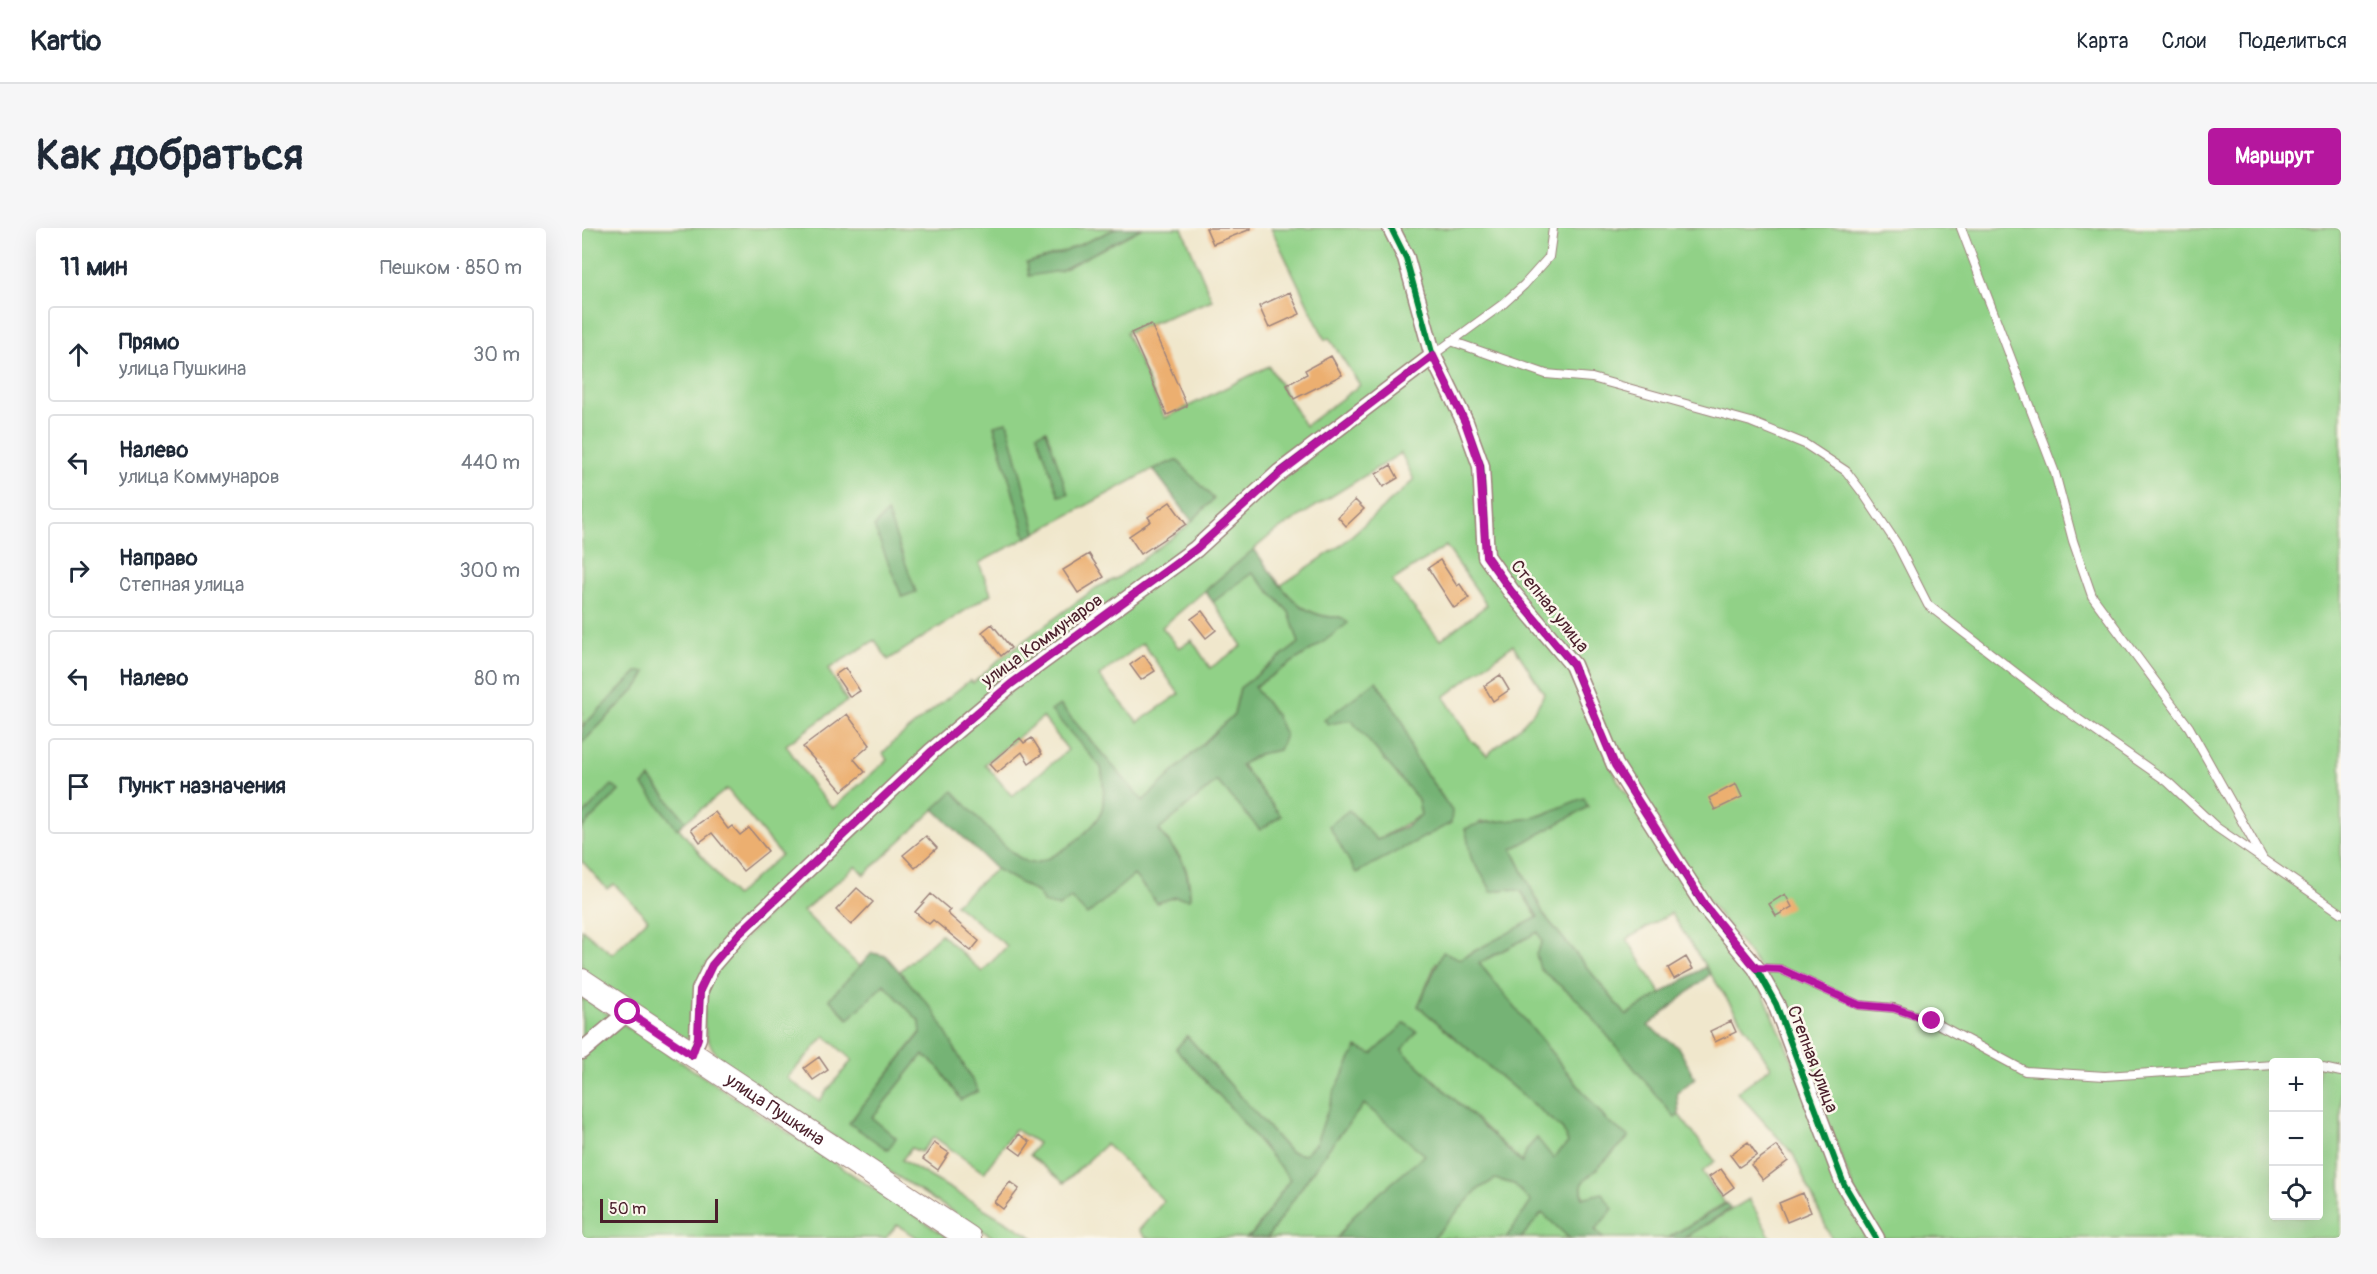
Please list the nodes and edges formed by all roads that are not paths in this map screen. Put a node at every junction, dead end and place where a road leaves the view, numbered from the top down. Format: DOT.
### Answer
graph roads {
  1 [pos="1391,228"];
  2 [pos="1553,228"];
  3 [pos="1961,228"];
  4 [pos="1451,341"];
  5 [pos="1433,356"];
  6 [pos="2263,860"];
  7 [pos="2341,913"];
  8 [pos="1756,968"];
  9 [pos="582,981"];
  10 [pos="628,1012"];
  11 [pos="582,1051"];
  12 [pos="692,1055"];
  13 [pos="2269,1065"];
  14 [pos="2323,1067"];
  15 [pos="2341,1072"];
  16 [pos="969,1238"];
  17 [pos="1876,1238"];
  1 -- 5 [label="street, Степная улица"];
  2 -- 4 [label="lane"];
  3 -- 6 [label="lane"];
  4 -- 5 [label="lane"];
  4 -- 6 [label="lane"];
  5 -- 8 [label="street, Степная улица"];
  5 -- 12 [label="street, улица Коммунаров"];
  6 -- 7 [label="lane"];
  8 -- 13 [label="lane"];
  8 -- 17 [label="street, Степная улица"];
  9 -- 10 [label="street, улица Пушкина"];
  10 -- 11 [label="street"];
  10 -- 12 [label="street, улица Пушкина"];
  12 -- 16 [label="street, улица Пушкина"];
  14 -- 15 [label="lane"];
}
